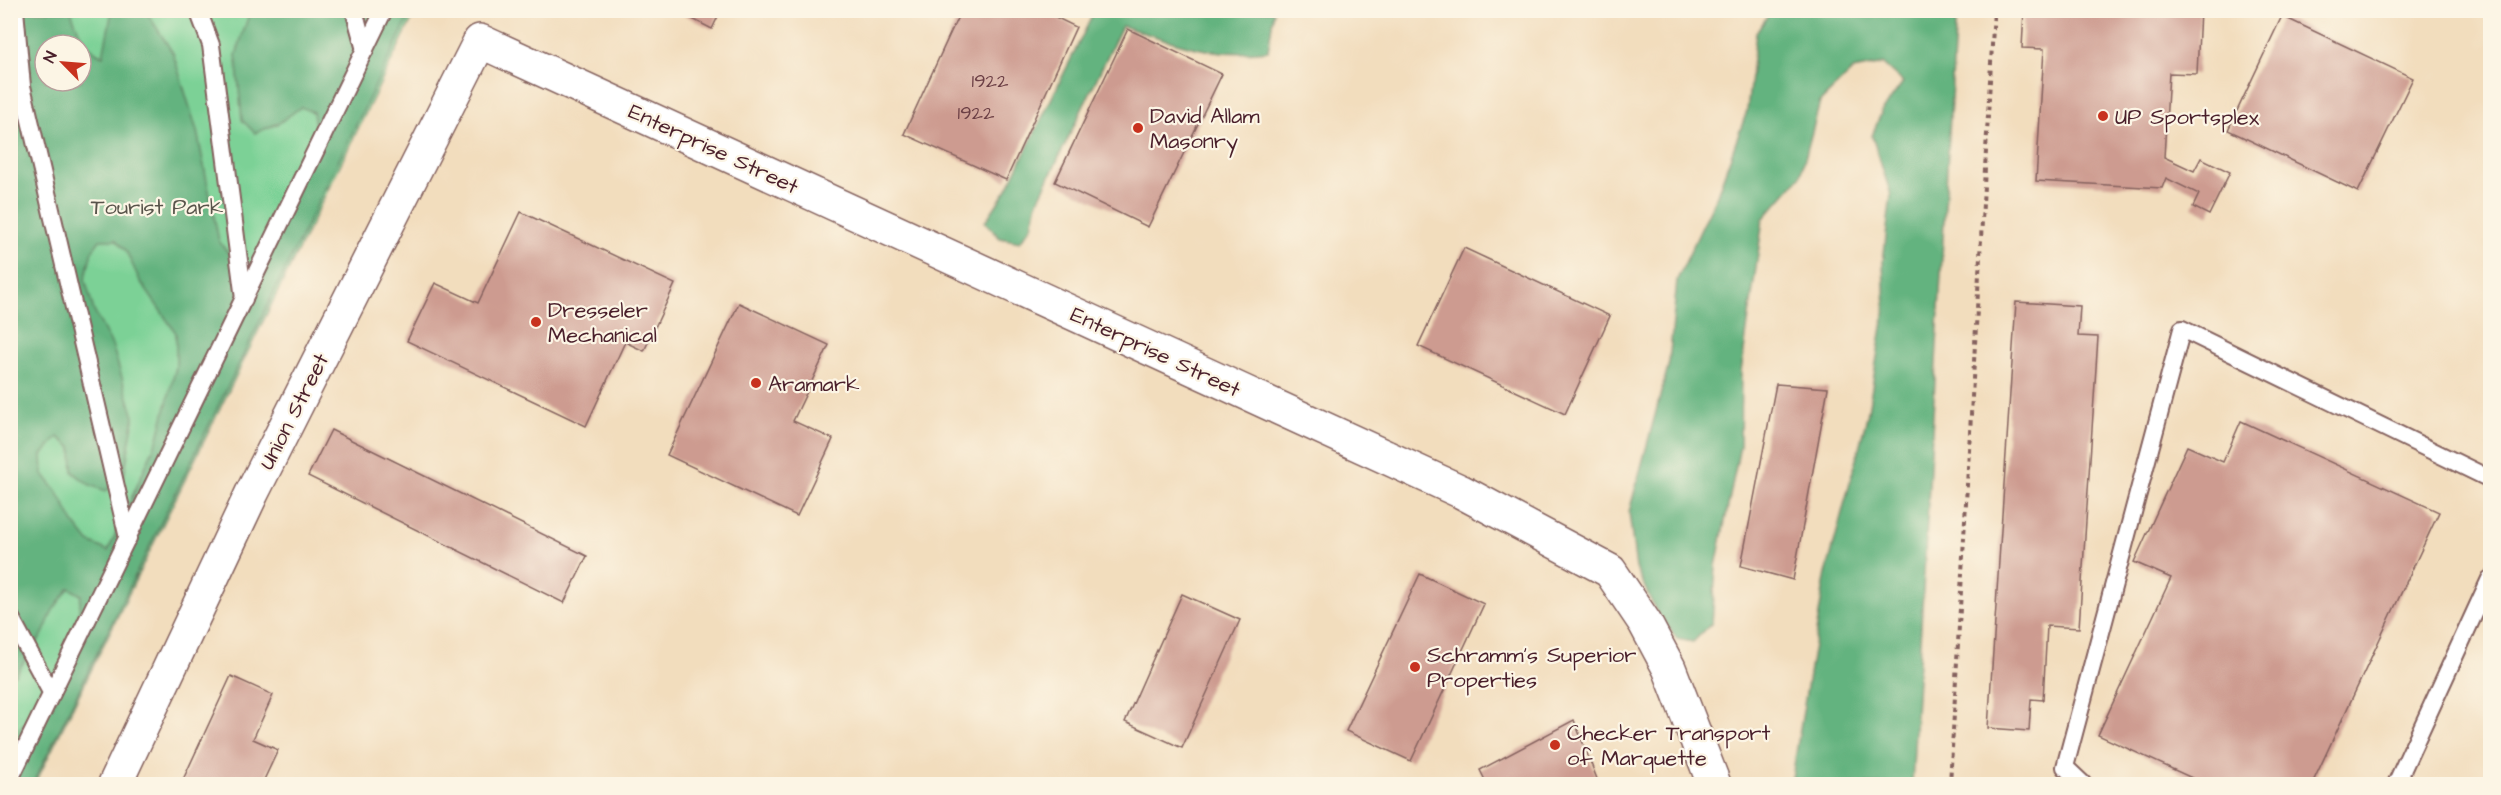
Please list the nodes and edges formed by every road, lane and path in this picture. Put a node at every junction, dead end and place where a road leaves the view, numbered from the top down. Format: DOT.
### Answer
graph roads {
  1 [pos="15,10"];
  2 [pos="198,10"];
  3 [pos="354,10"];
  4 [pos="384,10"];
  5 [pos="1994,10"];
  6 [pos="480,41"];
  7 [pos="365,50"];
  8 [pos="244,300"];
  9 [pos="2490,479"];
  10 [pos="128,538"];
  11 [pos="2490,579"];
  12 [pos="10,616"];
  13 [pos="52,694"];
  14 [pos="10,779"];
  15 [pos="116,784"];
  16 [pos="1714,784"];
  17 [pos="1950,784"];
  18 [pos="2083,784"];
  19 [pos="2396,784"];
  1 -- 10 [label="lane"];
  2 -- 8 [label="lane"];
  3 -- 7 [label="lane"];
  4 -- 7 [label="lane"];
  5 -- 17 [label="path"];
  6 -- 15 [label="street, Union Street"];
  6 -- 16 [label="street, Enterprise Street"];
  7 -- 8 [label="lane"];
  8 -- 10 [label="lane"];
  9 -- 18 [label="lane"];
  10 -- 13 [label="lane"];
  11 -- 19 [label="lane"];
  12 -- 13 [label="lane"];
  13 -- 14 [label="lane"];
}
